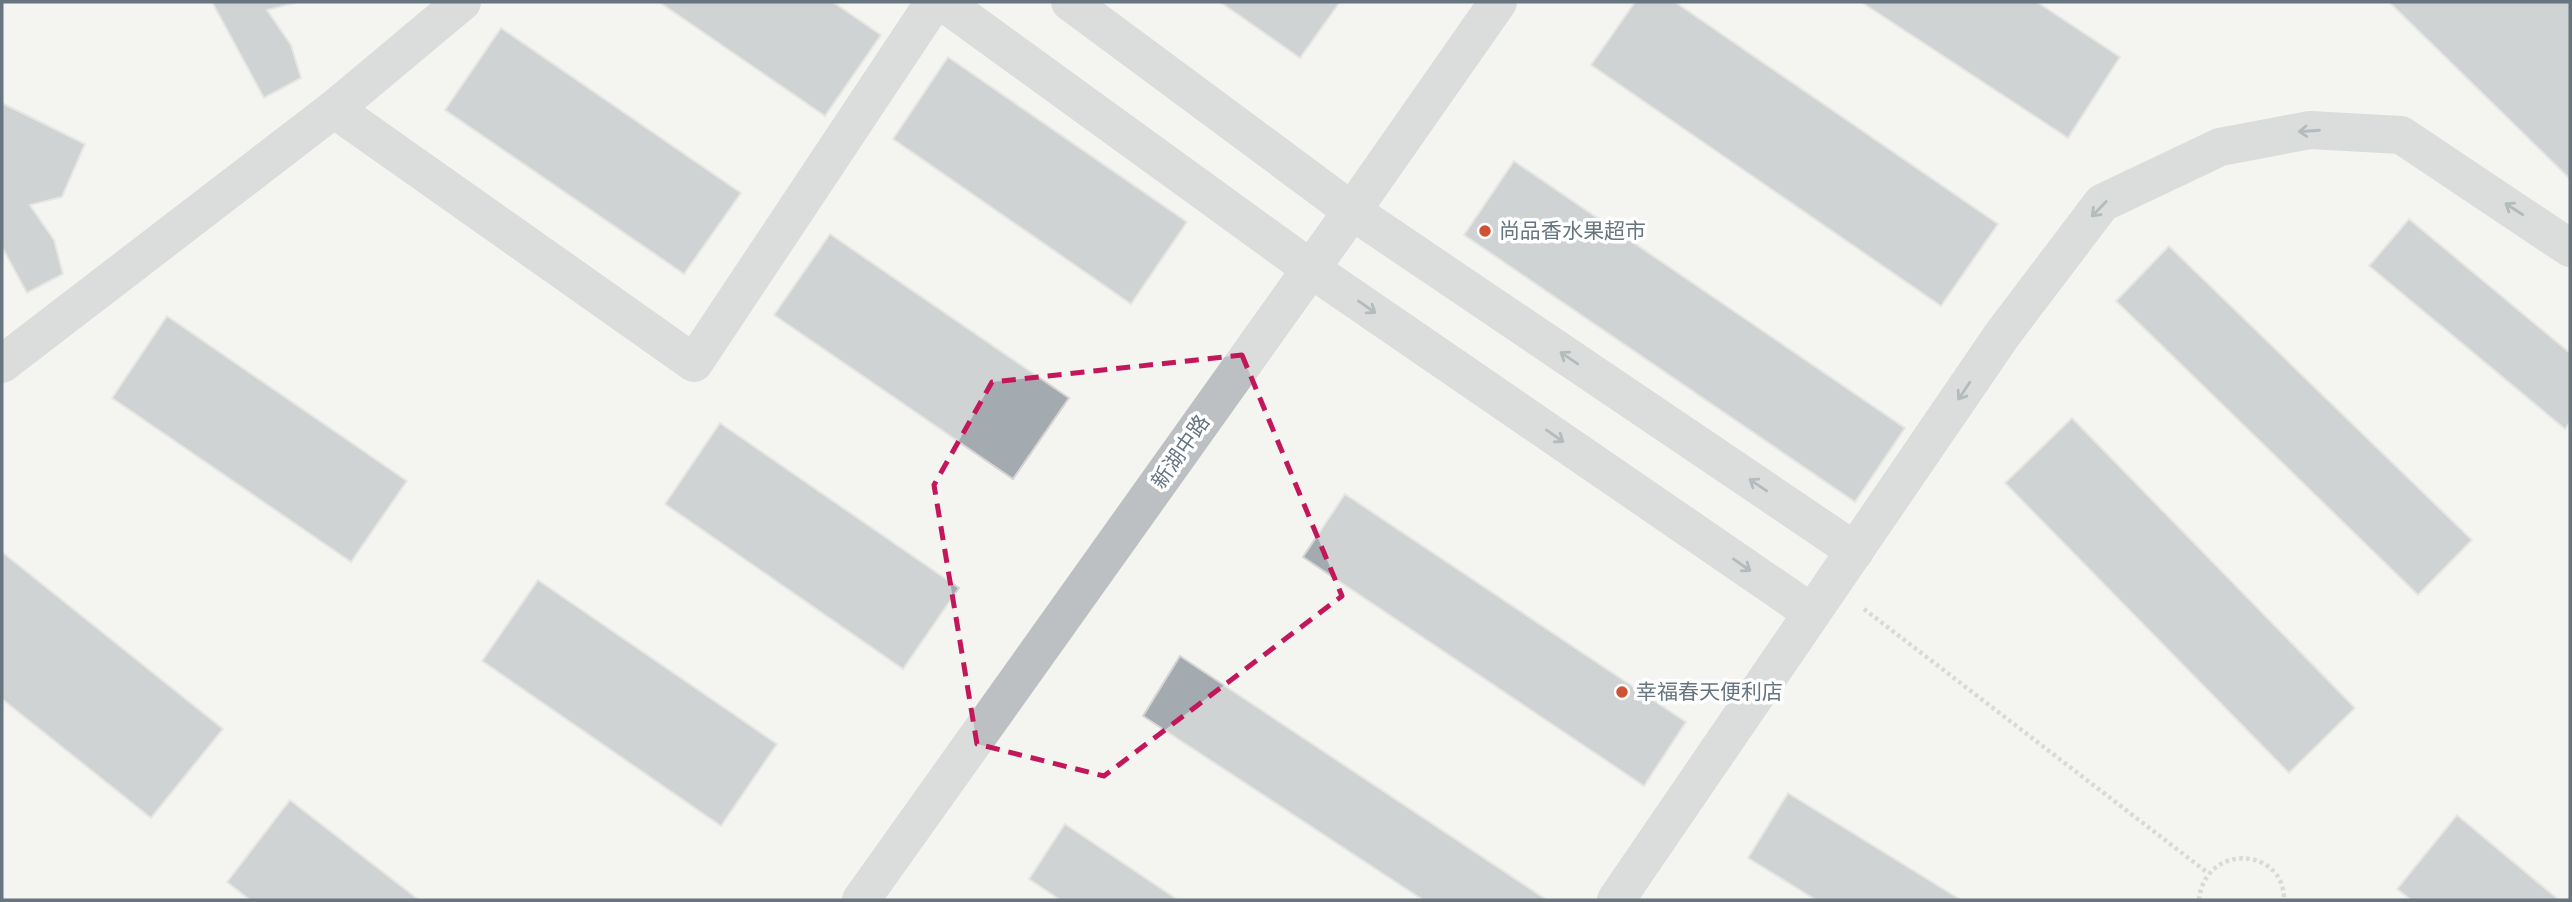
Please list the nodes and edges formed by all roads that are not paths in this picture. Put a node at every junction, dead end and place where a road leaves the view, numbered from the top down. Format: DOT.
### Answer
graph roads {
  1 [pos="462,2"];
  2 [pos="934,2"];
  3 [pos="943,2"];
  4 [pos="1070,2"];
  5 [pos="1498,2"];
  6 [pos="1509,2"];
  7 [pos="334,109"];
  8 [pos="1357,214"];
  9 [pos="2570,248"];
  10 [pos="1316,272"];
  11 [pos="2,364"];
  12 [pos="1855,551"];
  13 [pos="1822,599"];
  14 [pos="861,900"];
  15 [pos="870,900"];
  16 [pos="1616,900"];
  1 -- 7 [label="street"];
  2 -- 7 [label="street"];
  3 -- 10 [label="street"];
  4 -- 8 [label="street"];
  5 -- 8 [label="street, 新湖中路"];
  6 -- 8 [label="street"];
  7 -- 11 [label="street"];
  8 -- 10 [label="street, 新湖中路"];
  12 -- 8 [label="street, one-way"];
  9 -- 12 [label="street, one-way"];
  10 -- 13 [label="street, one-way"];
  10 -- 14 [label="street, 新湖中路"];
  10 -- 15 [label="street"];
  12 -- 13 [label="street"];
  13 -- 16 [label="street"];
}
